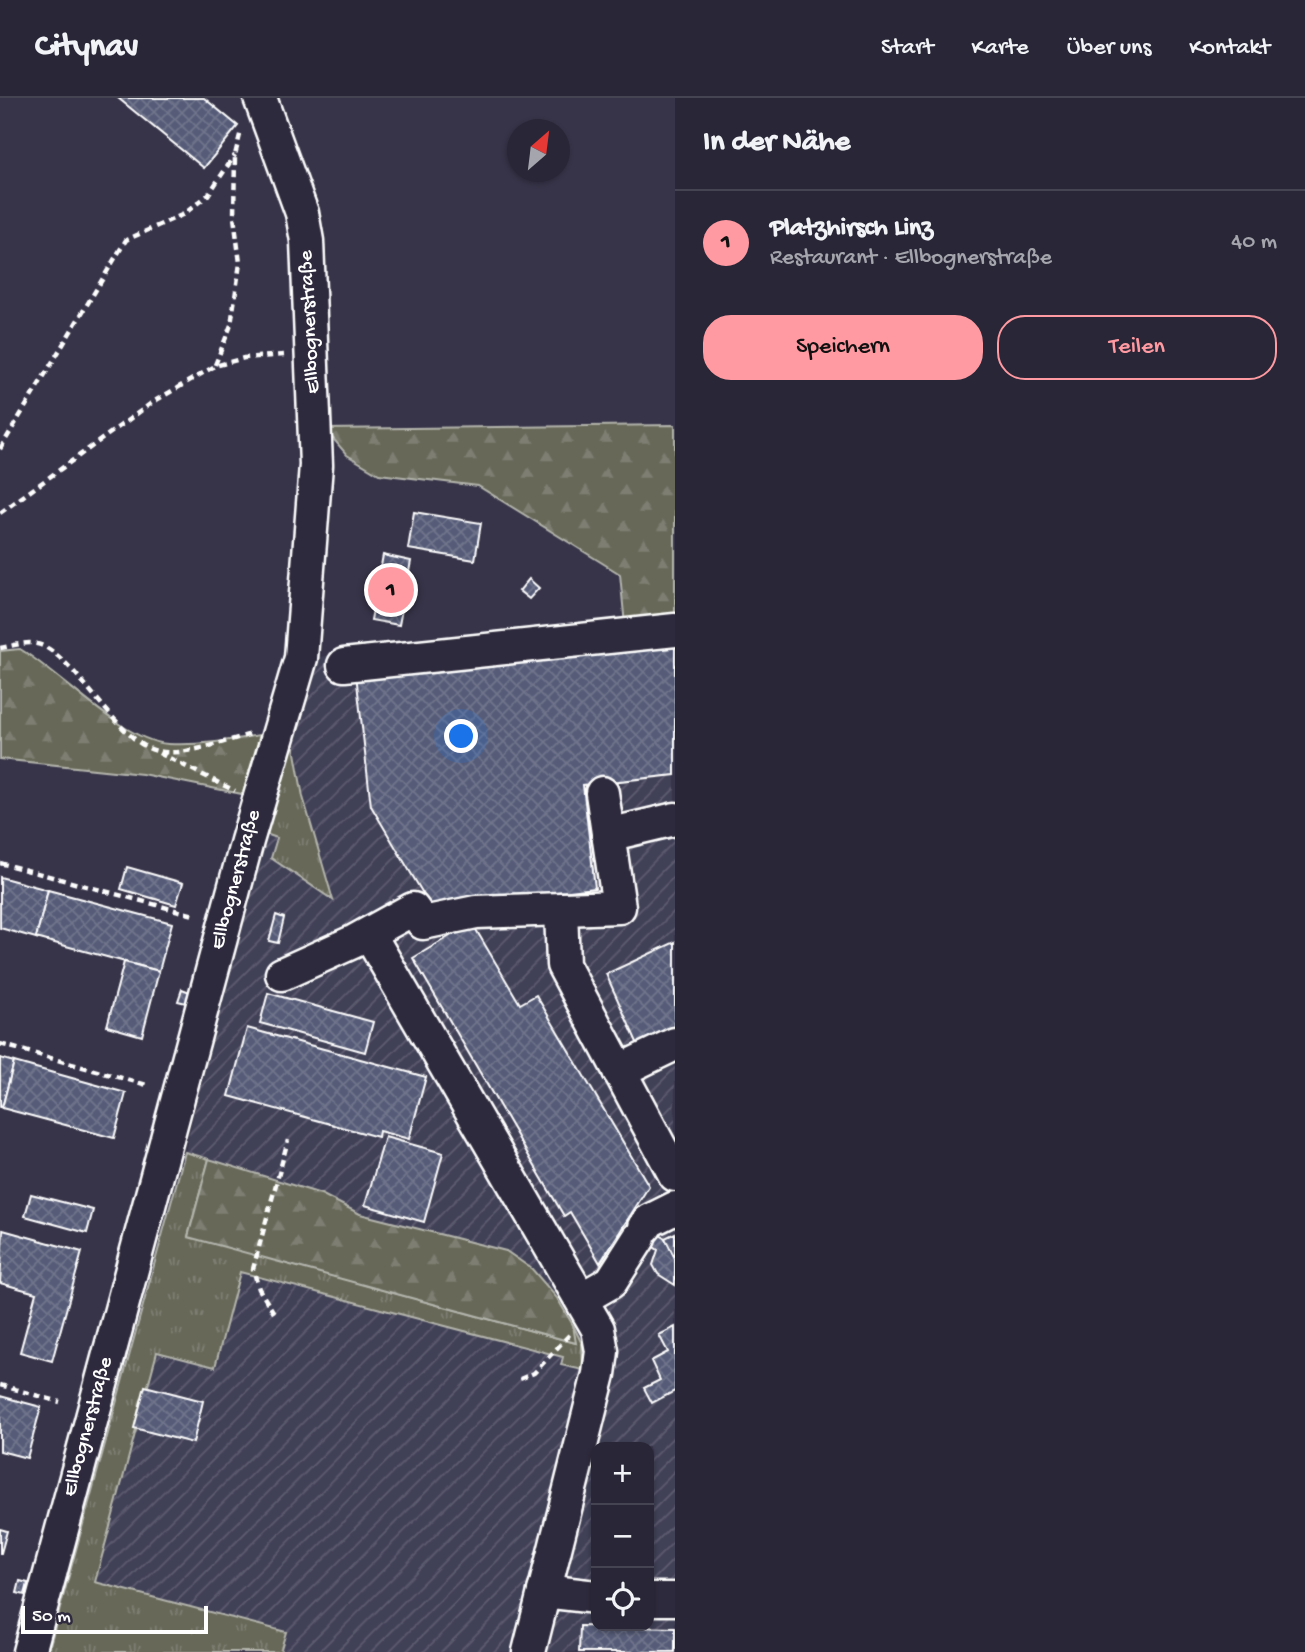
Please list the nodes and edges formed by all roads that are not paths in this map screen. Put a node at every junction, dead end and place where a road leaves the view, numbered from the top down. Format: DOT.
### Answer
graph roads {
  1 [pos="260,98"];
  2 [pos="675,630"];
  3 [pos="344,665"];
  4 [pos="602,793"];
  5 [pos="675,819"];
  6 [pos="608,835"];
  7 [pos="561,909"];
  8 [pos="369,934"];
  9 [pos="282,974"];
  10 [pos="675,1044"];
  11 [pos="619,1071"];
  12 [pos="675,1175"];
  13 [pos="675,1208"];
  14 [pos="587,1305"];
  15 [pos="544,1591"];
  16 [pos="591,1596"];
  17 [pos="675,1599"];
  18 [pos="654,1600"];
  19 [pos="29,1652"];
  20 [pos="529,1652"];
  1 -- 19 [label="street, Ellbognerstraße"];
  2 -- 3 [label="street"];
  4 -- 6 [label="street"];
  5 -- 6 [label="street"];
  6 -- 7 [label="street"];
  7 -- 8 [label="street"];
  7 -- 11 [label="street"];
  8 -- 9 [label="street"];
  8 -- 14 [label="street"];
  10 -- 11 [label="street"];
  11 -- 12 [label="street"];
  13 -- 14 [label="street"];
  14 -- 15 [label="street"];
  15 -- 16 [label="street"];
  15 -- 20 [label="street"];
  17 -- 18 [label="street"];
}
